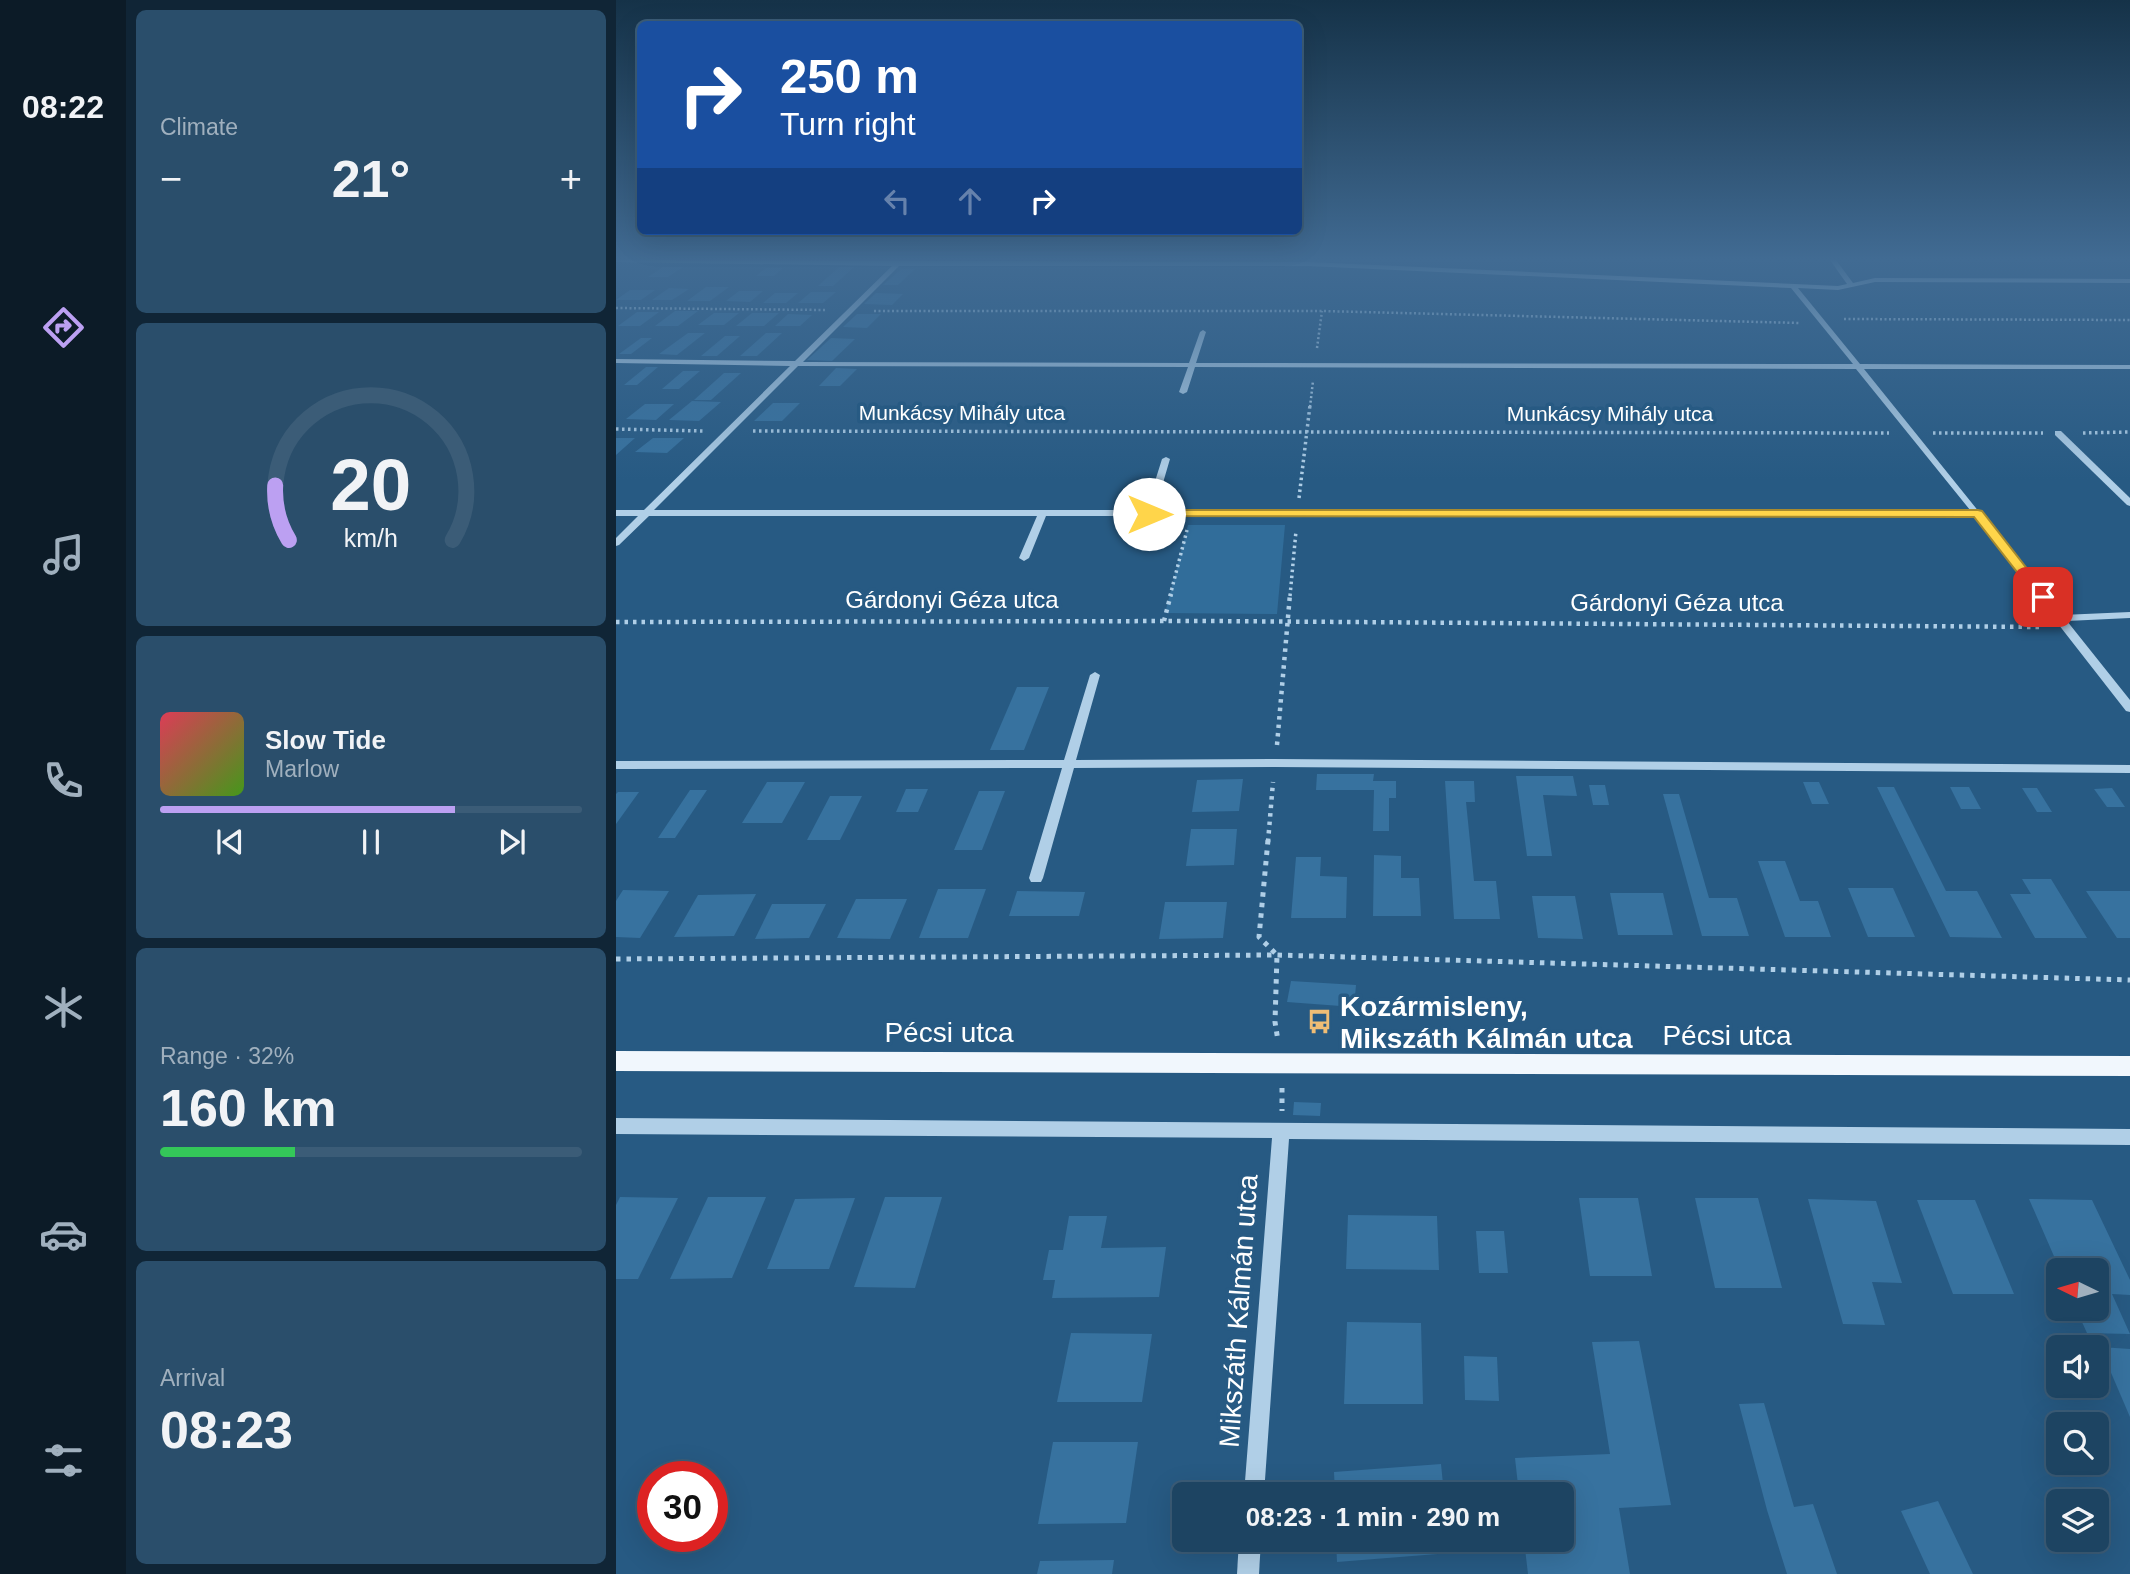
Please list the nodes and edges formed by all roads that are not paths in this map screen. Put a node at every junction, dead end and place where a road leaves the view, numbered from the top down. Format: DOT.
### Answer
graph roads {
  1 [pos="828,333"];
  2 [pos="1202,333"];
  3 [pos="1831,333"];
  4 [pos="616,361"];
  5 [pos="796,364"];
  6 [pos="1191,364"];
  7 [pos="1857,366"];
  8 [pos="2130,367"];
  9 [pos="1183,392"];
  10 [pos="2057,433"];
  11 [pos="1166,459"];
  12 [pos="2130,503"];
  13 [pos="616,513"];
  14 [pos="1044,513"];
  15 [pos="1978,513"];
  16 [pos="645,514"];
  17 [pos="1149,514"];
  18 [pos="616,543"];
  19 [pos="1024,558"];
  20 [pos="2130,615"];
  21 [pos="2059,618"];
  22 [pos="1095,676"];
  23 [pos="2130,708"];
  24 [pos="1069,764"];
  25 [pos="616,765"];
  26 [pos="2130,769"];
  27 [pos="1036,878"];
  28 [pos="616,1061"];
  29 [pos="2130,1066"];
  30 [pos="616,1126"];
  31 [pos="1281,1132"];
  32 [pos="2130,1137"];
  33 [pos="1255,1482"];
  34 [pos="1250,1552"];
  35 [pos="1248,1574"];
  1 -- 5 [label="street"];
  2 -- 6 [label="street"];
  3 -- 7 [label="street"];
  4 -- 5 [label="street"];
  5 -- 6 [label="street"];
  5 -- 16 [label="street"];
  6 -- 7 [label="street"];
  6 -- 9 [label="street"];
  7 -- 8 [label="street"];
  7 -- 15 [label="street"];
  10 -- 12 [label="street"];
  11 -- 17 [label="street"];
  13 -- 16 [label="street"];
  14 -- 16 [label="street"];
  14 -- 17 [label="street"];
  14 -- 19 [label="street, Gárdonyi Géza utca"];
  15 -- 17 [label="street"];
  15 -- 21 [label="street"];
  16 -- 18 [label="street"];
  20 -- 21 [label="street"];
  21 -- 23 [label="street"];
  22 -- 24 [label="street"];
  24 -- 25 [label="street"];
  24 -- 26 [label="street"];
  24 -- 27 [label="street"];
  28 -- 29 [label="main road, Pécsi utca"];
  30 -- 31 [label="street"];
  31 -- 32 [label="street"];
  31 -- 33 [label="street, Mikszáth Kálmán utca"];
  34 -- 35 [label="street"];
}
